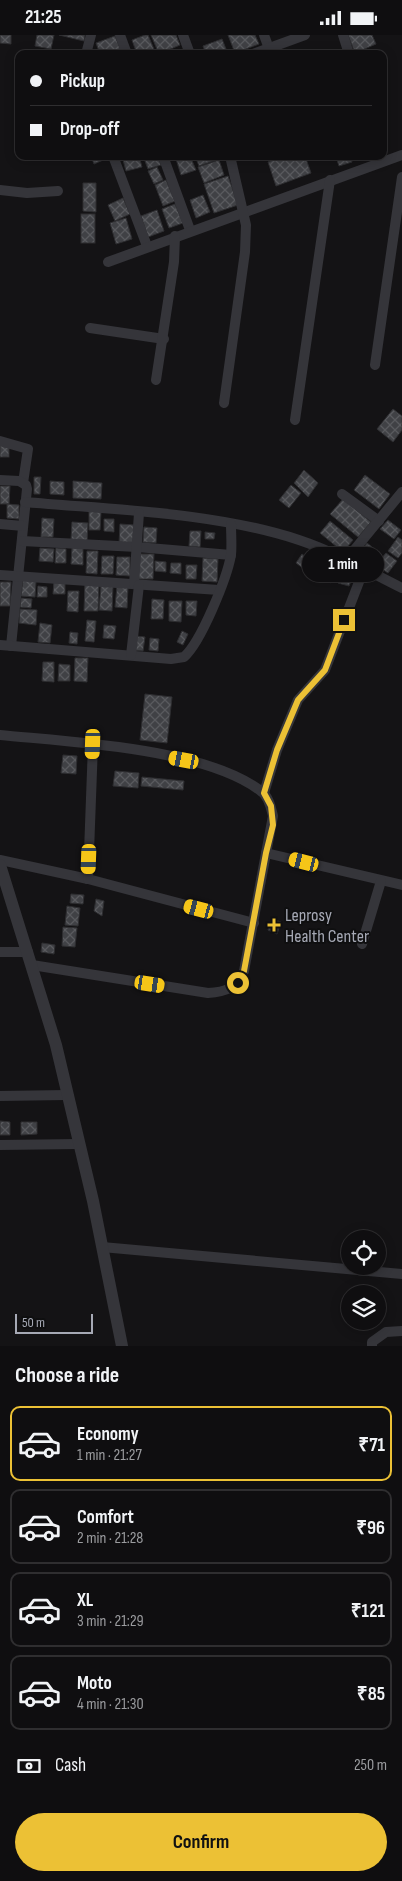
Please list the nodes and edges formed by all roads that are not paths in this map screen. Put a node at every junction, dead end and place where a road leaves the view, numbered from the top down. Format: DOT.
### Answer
graph roads {
  1 [pos="91,35"];
  2 [pos="120,35"];
  3 [pos="183,35"];
  4 [pos="264,35"];
  5 [pos="305,35"];
  6 [pos="343,35"];
  7 [pos="87,50"];
  8 [pos="126,50"];
  9 [pos="189,50"];
  10 [pos="270,50"];
  11 [pos="272,50"];
  12 [pos="348,50"];
  13 [pos="402,155"];
  14 [pos="115,160"];
  15 [pos="164,160"];
  16 [pos="231,160"];
  17 [pos="402,177"];
  18 [pos="330,180"];
  19 [pos="0,190"];
  20 [pos="58,191"];
  21 [pos="244,211"];
  22 [pos="190,230"];
  23 [pos="175,236"];
  24 [pos="147,246"];
  25 [pos="108,262"];
  26 [pos="90,328"];
  27 [pos="164,339"];
  28 [pos="375,365"];
  29 [pos="156,381"];
  30 [pos="224,403"];
  31 [pos="296,420"];
  32 [pos="0,441"];
  33 [pos="0,480"];
  34 [pos="23,483"];
  35 [pos="402,492"];
  36 [pos="342,495"];
  37 [pos="25,502"];
  38 [pos="139,513"];
  39 [pos="379,521"];
  40 [pos="0,524"];
  41 [pos="230,524"];
  42 [pos="23,525"];
  43 [pos="22,541"];
  44 [pos="137,547"];
  45 [pos="231,555"];
  46 [pos="346,561"];
  47 [pos="364,569"];
  48 [pos="0,575"];
  49 [pos="19,576"];
  50 [pos="136,585"];
  51 [pos="402,588"];
  52 [pos="219,590"];
  53 [pos="0,645"];
  54 [pos="11,646"];
  55 [pos="131,655"];
  56 [pos="0,735"];
  57 [pos="93,744"];
  58 [pos="264,793"];
  59 [pos="266,853"];
  60 [pos="0,860"];
  61 [pos="0,865"];
  62 [pos="88,879"];
  63 [pos="381,881"];
  64 [pos="402,885"];
  65 [pos="5,891"];
  66 [pos="254,923"];
  67 [pos="362,943"];
  68 [pos="0,952"];
  69 [pos="30,958"];
  70 [pos="67,1095"];
  71 [pos="0,1096"];
  72 [pos="78,1144"];
  73 [pos="0,1145"];
  74 [pos="102,1247"];
  75 [pos="402,1274"];
  76 [pos="402,1331"];
  77 [pos="122,1346"];
  78 [pos="372,1346"];
  1 -- 7 [label="street"];
  2 -- 8 [label="street"];
  3 -- 9 [label="street"];
  4 -- 10 [label="street"];
  5 -- 11 [label="street"];
  6 -- 12 [label="street"];
  13 -- 18 [label="street"];
  14 -- 24 [label="street"];
  15 -- 22 [label="street"];
  16 -- 21 [label="street"];
  17 -- 28 [label="street"];
  18 -- 21 [label="street"];
  18 -- 31 [label="street"];
  19 -- 20 [label="street"];
  21 -- 22 [label="street"];
  21 -- 30 [label="street"];
  22 -- 23 [label="street"];
  23 -- 24 [label="street"];
  23 -- 27 [label="street"];
  24 -- 25 [label="street"];
  26 -- 27 [label="street"];
  27 -- 29 [label="street"];
  32 -- 34 [label="street"];
  33 -- 34 [label="street"];
  34 -- 37 [label="street"];
  35 -- 39 [label="street"];
  36 -- 39 [label="street"];
  37 -- 38 [label="street"];
  37 -- 42 [label="street"];
  38 -- 41 [label="street"];
  38 -- 44 [label="street"];
  39 -- 46 [label="street"];
  40 -- 42 [label="street"];
  41 -- 45 [label="street"];
  41 -- 46 [label="street"];
  42 -- 43 [label="street"];
  43 -- 44 [label="street"];
  43 -- 49 [label="street"];
  44 -- 45 [label="street"];
  44 -- 50 [label="street"];
  45 -- 52 [label="street"];
  46 -- 47 [label="street"];
  47 -- 51 [label="street"];
  47 -- 58 [label="street"];
  48 -- 49 [label="street"];
  49 -- 50 [label="street"];
  49 -- 54 [label="street"];
  50 -- 52 [label="street"];
  50 -- 55 [label="street"];
  52 -- 55 [label="street"];
  53 -- 54 [label="street"];
  54 -- 55 [label="street"];
  56 -- 57 [label="street"];
  57 -- 58 [label="street"];
  57 -- 62 [label="street"];
  58 -- 59 [label="street"];
  59 -- 63 [label="street"];
  59 -- 66 [label="street"];
  60 -- 62 [label="street"];
  61 -- 65 [label="street"];
  62 -- 66 [label="street"];
  63 -- 64 [label="street"];
  63 -- 67 [label="street"];
  65 -- 69 [label="street"];
  66 -- 69 [label="street"];
  68 -- 69 [label="street"];
  69 -- 70 [label="street"];
  70 -- 71 [label="street"];
  70 -- 72 [label="street"];
  72 -- 73 [label="street"];
  72 -- 74 [label="street"];
  74 -- 75 [label="street"];
  74 -- 77 [label="street"];
  76 -- 78 [label="street"];
}
